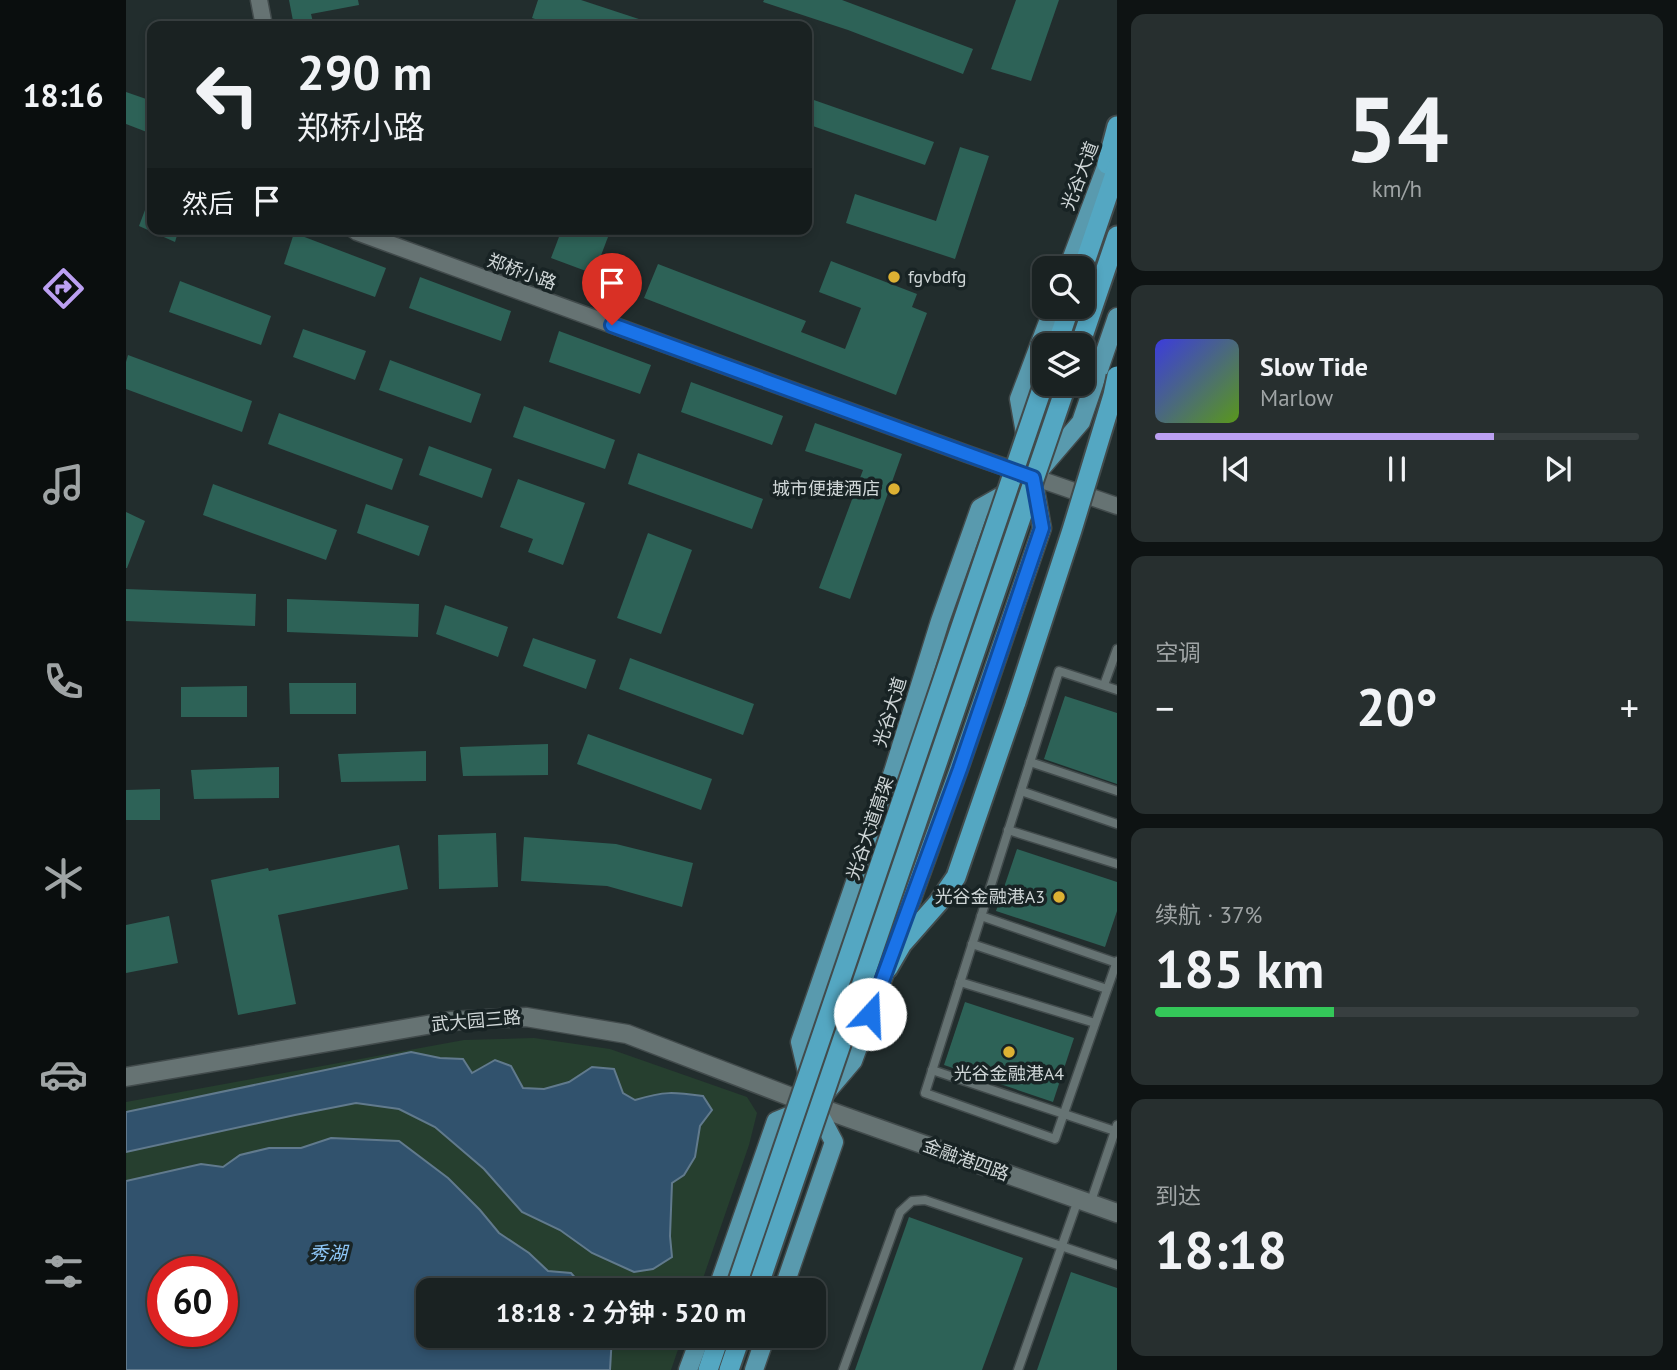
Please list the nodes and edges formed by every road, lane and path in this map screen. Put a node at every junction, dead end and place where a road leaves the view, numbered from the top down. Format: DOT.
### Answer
graph roads {
  1 [pos="259,0"];
  2 [pos="263,21"];
  3 [pos="1117,126"];
  4 [pos="1117,138"];
  5 [pos="1112,166"];
  6 [pos="366,235"];
  7 [pos="1117,236"];
  8 [pos="1073,256"];
  9 [pos="1086,256"];
  10 [pos="1117,317"];
  11 [pos="1049,319"];
  12 [pos="1084,333"];
  13 [pos="1117,376"];
  14 [pos="1040,396"];
  15 [pos="1063,396"];
  16 [pos="1033,478"];
  17 [pos="1117,506"];
  18 [pos="1117,649"];
  19 [pos="1104,685"];
  20 [pos="1117,690"];
  21 [pos="1030,762"];
  22 [pos="1021,791"];
  23 [pos="1117,791"];
  24 [pos="1117,824"];
  25 [pos="1009,830"];
  26 [pos="1117,864"];
  27 [pos="981,916"];
  28 [pos="972,944"];
  29 [pos="1117,962"];
  30 [pos="888,968"];
  31 [pos="960,982"];
  32 [pos="1107,989"];
  33 [pos="1096,1023"];
  34 [pos="932,1070"];
  35 [pos="126,1077"];
  36 [pos="815,1106"];
  37 [pos="1064,1114"];
  38 [pos="1116,1128"];
  39 [pos="1084,1202"];
  40 [pos="1117,1213"];
  41 [pos="1062,1246"];
  42 [pos="1117,1265"];
  43 [pos="721,1278"];
  44 [pos="739,1278"];
  45 [pos="761,1278"];
  46 [pos="787,1278"];
  47 [pos="696,1348"];
  48 [pos="716,1348"];
  49 [pos="737,1348"];
  50 [pos="762,1348"];
  51 [pos="688,1370"];
  52 [pos="708,1370"];
  53 [pos="729,1370"];
  54 [pos="754,1370"];
  55 [pos="843,1370"];
  56 [pos="1018,1370"];
  1 -- 2 [label="street"];
  3 -- 5 [label="highway"];
  4 -- 5 [label="main road, 光谷大道"];
  5 -- 8 [label="main road, 光谷大道"];
  5 -- 9 [label="highway"];
  6 -- 16 [label="street, 郑桥小路"];
  7 -- 12 [label="highway"];
  10 -- 16 [label="main road, 光谷大道"];
  11 -- 16 [label="main road"];
  13 -- 30 [label="highway, bridge"];
  14 -- 44 [label="highway, 光谷大道高架, bridge"];
  15 -- 45 [label="highway, bridge"];
  16 -- 17 [label="street, 郑桥小路"];
  16 -- 30 [label="main road"];
  16 -- 36 [label="main road, 光谷大道"];
  18 -- 19 [label="lane"];
  19 -- 20 [label="lane"];
  19 -- 21 [label="lane"];
  21 -- 22 [label="lane"];
  21 -- 23 [label="lane"];
  22 -- 24 [label="lane"];
  22 -- 25 [label="lane"];
  25 -- 26 [label="lane"];
  25 -- 27 [label="lane"];
  27 -- 28 [label="lane"];
  27 -- 29 [label="lane"];
  28 -- 31 [label="lane"];
  28 -- 32 [label="lane"];
  29 -- 32 [label="lane"];
  30 -- 36 [label="main road"];
  31 -- 33 [label="lane"];
  31 -- 34 [label="lane"];
  32 -- 33 [label="lane"];
  33 -- 37 [label="lane"];
  34 -- 37 [label="lane"];
  34 -- 37 [label="lane"];
  35 -- 36 [label="street, 武大园三路"];
  36 -- 39 [label="street, 金融港四路"];
  36 -- 43 [label="main road"];
  36 -- 46 [label="main road, 光谷大道"];
  37 -- 38 [label="lane"];
  38 -- 39 [label="lane"];
  39 -- 40 [label="street, 金融港四路"];
  39 -- 41 [label="lane"];
  41 -- 42 [label="lane"];
  41 -- 55 [label="lane"];
  41 -- 56 [label="lane"];
  47 -- 51 [label="main road"];
  48 -- 52 [label="highway"];
  49 -- 53 [label="highway"];
  50 -- 54 [label="main road"];
}
